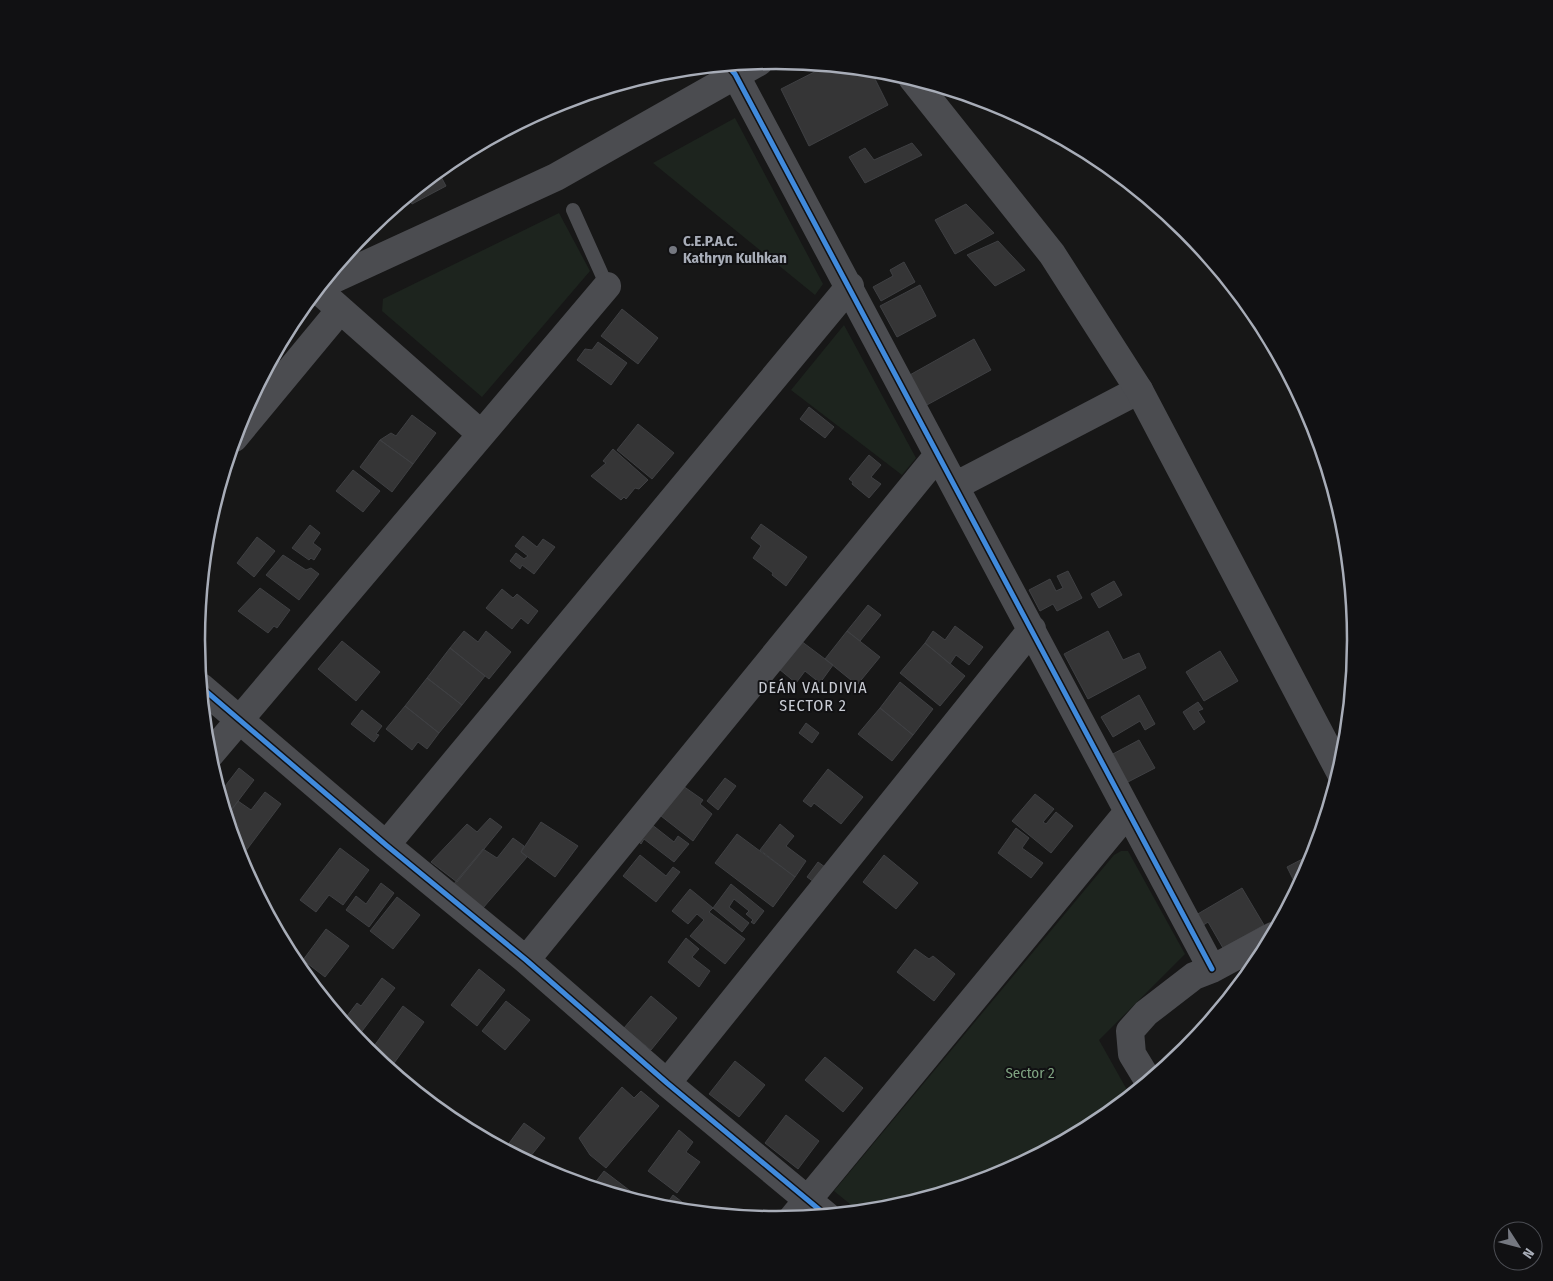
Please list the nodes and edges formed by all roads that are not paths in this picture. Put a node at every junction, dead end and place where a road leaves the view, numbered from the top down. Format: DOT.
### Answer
graph roads {
  1 [pos="731,70"];
  2 [pos="729,71"];
  3 [pos="919,87"];
  4 [pos="573,210"];
  5 [pos="334,279"];
  6 [pos="607,286"];
  7 [pos="850,286"];
  8 [pos="322,293"];
  9 [pos="340,310"];
  10 [pos="1139,390"];
  11 [pos="249,420"];
  12 [pos="481,434"];
  13 [pos="938,455"];
  14 [pos="955,486"];
  15 [pos="1032,630"];
  16 [pos="208,693"];
  17 [pos="240,720"];
  18 [pos="215,748"];
  19 [pos="1335,762"];
  20 [pos="1127,814"];
  21 [pos="386,845"];
  22 [pos="1262,943"];
  23 [pos="526,960"];
  24 [pos="1212,969"];
  25 [pos="1146,1076"];
  26 [pos="667,1083"];
  27 [pos="807,1211"];
  28 [pos="809,1211"];
  1 -- 7 [label="street"];
  2 -- 5 [label="street"];
  3 -- 10 [label="street"];
  4 -- 6 [label="lane"];
  6 -- 12 [label="street"];
  7 -- 13 [label="street"];
  7 -- 21 [label="street"];
  8 -- 9 [label="street"];
  9 -- 11 [label="street"];
  9 -- 12 [label="street"];
  10 -- 14 [label="street"];
  10 -- 19 [label="street"];
  12 -- 17 [label="street"];
  13 -- 14 [label="street"];
  13 -- 23 [label="street"];
  14 -- 15 [label="street"];
  15 -- 20 [label="street"];
  15 -- 26 [label="street"];
  16 -- 17 [label="street"];
  17 -- 18 [label="street"];
  17 -- 21 [label="street"];
  20 -- 24 [label="street"];
  20 -- 28 [label="street"];
  21 -- 23 [label="street"];
  22 -- 24 [label="street"];
  23 -- 26 [label="street"];
  24 -- 25 [label="street"];
  26 -- 27 [label="street"];
}
